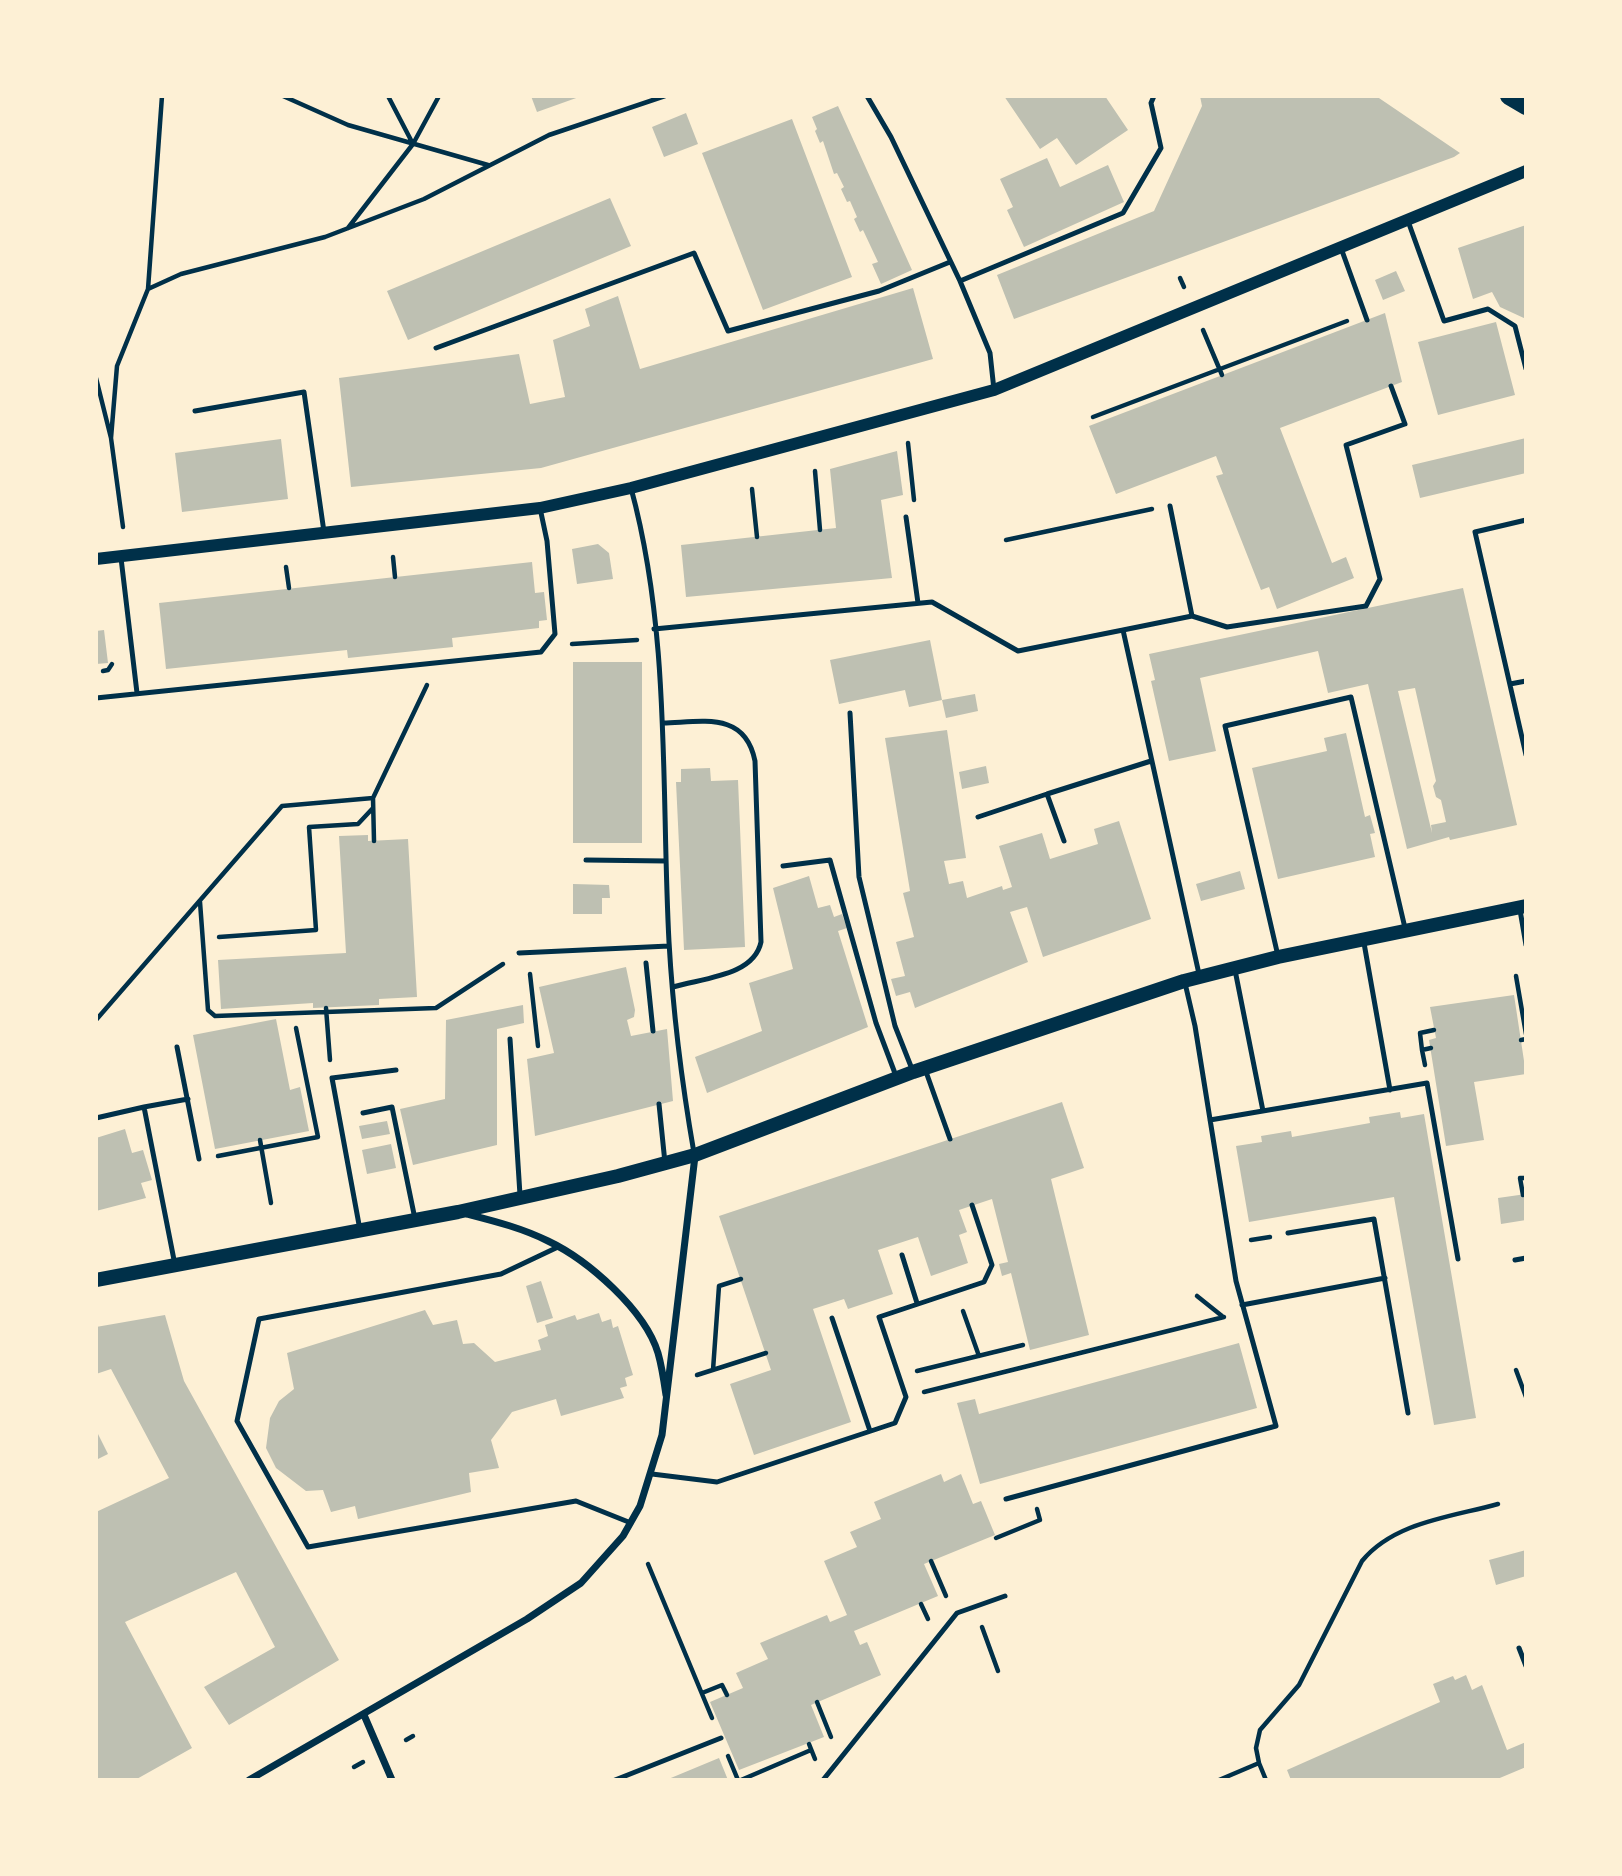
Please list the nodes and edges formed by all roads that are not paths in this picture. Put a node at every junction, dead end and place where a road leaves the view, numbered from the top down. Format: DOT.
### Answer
graph roads {
  1 [pos="867,96"];
  2 [pos="1154,96"];
  3 [pos="1509,96"];
  4 [pos="1526,106"];
  5 [pos="1526,171"];
  6 [pos="1408,221"];
  7 [pos="1340,248"];
  8 [pos="950,262"];
  9 [pos="960,281"];
  10 [pos="1367,320"];
  11 [pos="436,348"];
  12 [pos="1526,369"];
  13 [pos="1391,386"];
  14 [pos="994,390"];
  15 [pos="195,411"];
  16 [pos="631,488"];
  17 [pos="1170,506"];
  18 [pos="540,508"];
  19 [pos="906,517"];
  20 [pos="1526,520"];
  21 [pos="324,532"];
  22 [pos="120,555"];
  23 [pos="96,559"];
  24 [pos="918,603"];
  25 [pos="1192,616"];
  26 [pos="654,629"];
  27 [pos="1123,630"];
  28 [pos="1526,681"];
  29 [pos="1510,684"];
  30 [pos="137,693"];
  31 [pos="96,698"];
  32 [pos="850,713"];
  33 [pos="663,723"];
  34 [pos="1526,755"];
  35 [pos="1151,761"];
  36 [pos="1047,794"];
  37 [pos="978,817"];
  38 [pos="1064,841"];
  39 [pos="586,860"];
  40 [pos="666,861"];
  41 [pos="783,866"];
  42 [pos="1522,907"];
  43 [pos="1406,931"];
  44 [pos="1363,939"];
  45 [pos="1526,945"];
  46 [pos="669,946"];
  47 [pos="519,953"];
  48 [pos="1278,957"];
  49 [pos="646,963"];
  50 [pos="1235,968"];
  51 [pos="1199,977"];
  52 [pos="1184,981"];
  53 [pos="673,987"];
  54 [pos="653,1031"];
  55 [pos="510,1039"];
  56 [pos="177,1047"];
  57 [pos="396,1070"];
  58 [pos="919,1070"];
  59 [pos="896,1078"];
  60 [pos="1390,1090"];
  61 [pos="188,1099"];
  62 [pos="659,1104"];
  63 [pos="144,1107"];
  64 [pos="1263,1111"];
  65 [pos="363,1113"];
  66 [pos="96,1118"];
  67 [pos="1210,1120"];
  68 [pos="950,1139"];
  69 [pos="695,1155"];
  70 [pos="200,1159"];
  71 [pos="665,1163"];
  72 [pos="520,1198"];
  73 [pos="972,1205"];
  74 [pos="458,1212"];
  75 [pos="415,1220"];
  76 [pos="360,1230"];
  77 [pos="1288,1233"];
  78 [pos="558,1247"];
  79 [pos="902,1255"];
  80 [pos="1526,1258"];
  81 [pos="1458,1259"];
  82 [pos="1516,1260"];
  83 [pos="176,1265"];
  84 [pos="1385,1278"];
  85 [pos="96,1280"];
  86 [pos="918,1303"];
  87 [pos="1243,1308"];
  88 [pos="832,1318"];
  89 [pos="668,1403"];
  90 [pos="1408,1413"];
  91 [pos="870,1431"];
  92 [pos="652,1474"];
  93 [pos="1006,1499"];
  94 [pos="631,1523"];
  95 [pos="1005,1596"];
  96 [pos="1519,1648"];
  97 [pos="1526,1666"];
  98 [pos="364,1715"];
  99 [pos="721,1738"];
  100 [pos="249,1780"];
  101 [pos="392,1780"];
  102 [pos="615,1780"];
  103 [pos="823,1780"];
  1 -- 8 [label="lane"];
  2 -- 9 [label="lane"];
  3 -- 4 [label="main road"];
  5 -- 6 [label="street"];
  6 -- 7 [label="street"];
  6 -- 12 [label="lane"];
  7 -- 10 [label="lane"];
  7 -- 14 [label="street"];
  8 -- 9 [label="lane"];
  8 -- 11 [label="lane"];
  9 -- 14 [label="lane"];
  13 -- 25 [label="lane"];
  14 -- 16 [label="street"];
  15 -- 21 [label="lane"];
  16 -- 18 [label="street"];
  16 -- 26 [label="lane"];
  17 -- 25 [label="lane"];
  18 -- 21 [label="street"];
  18 -- 30 [label="lane"];
  19 -- 24 [label="lane"];
  20 -- 29 [label="lane"];
  21 -- 22 [label="street"];
  22 -- 23 [label="street"];
  22 -- 30 [label="lane"];
  24 -- 26 [label="lane"];
  24 -- 27 [label="lane"];
  25 -- 27 [label="lane"];
  26 -- 33 [label="lane"];
  27 -- 35 [label="lane"];
  28 -- 29 [label="lane"];
  29 -- 34 [label="lane"];
  30 -- 31 [label="lane"];
  32 -- 58 [label="lane"];
  33 -- 40 [label="lane"];
  33 -- 53 [label="lane"];
  35 -- 36 [label="lane"];
  35 -- 51 [label="lane"];
  36 -- 37 [label="lane"];
  36 -- 38 [label="lane"];
  39 -- 40 [label="lane"];
  40 -- 46 [label="lane"];
  41 -- 59 [label="lane"];
  42 -- 43 [label="main road"];
  42 -- 45 [label="lane"];
  43 -- 44 [label="main road"];
  43 -- 48 [label="lane"];
  44 -- 48 [label="main road"];
  44 -- 60 [label="lane"];
  46 -- 47 [label="lane"];
  46 -- 53 [label="lane"];
  48 -- 50 [label="main road"];
  49 -- 54 [label="lane"];
  50 -- 51 [label="main road"];
  50 -- 64 [label="lane"];
  51 -- 52 [label="main road"];
  52 -- 58 [label="main road"];
  52 -- 67 [label="lane"];
  53 -- 69 [label="lane"];
  55 -- 72 [label="lane"];
  56 -- 61 [label="lane"];
  57 -- 76 [label="lane"];
  58 -- 59 [label="main road"];
  58 -- 68 [label="lane"];
  59 -- 69 [label="main road"];
  60 -- 64 [label="lane"];
  60 -- 81 [label="lane"];
  61 -- 63 [label="lane"];
  61 -- 70 [label="lane"];
  62 -- 71 [label="lane"];
  63 -- 66 [label="lane"];
  63 -- 83 [label="lane"];
  64 -- 67 [label="lane"];
  65 -- 75 [label="lane"];
  67 -- 87 [label="lane"];
  69 -- 71 [label="main road"];
  69 -- 89 [label="street"];
  71 -- 72 [label="main road"];
  72 -- 74 [label="main road"];
  73 -- 86 [label="lane"];
  74 -- 75 [label="main road"];
  74 -- 78 [label="street"];
  75 -- 76 [label="main road"];
  76 -- 83 [label="main road"];
  77 -- 84 [label="lane"];
  78 -- 89 [label="street"];
  78 -- 94 [label="lane"];
  79 -- 86 [label="lane"];
  80 -- 82 [label="lane"];
  83 -- 85 [label="main road"];
  84 -- 87 [label="lane"];
  84 -- 90 [label="lane"];
  86 -- 91 [label="lane"];
  87 -- 93 [label="lane"];
  88 -- 91 [label="lane"];
  89 -- 92 [label="street"];
  91 -- 92 [label="lane"];
  92 -- 94 [label="street"];
  94 -- 98 [label="street"];
  95 -- 103 [label="lane"];
  96 -- 97 [label="lane"];
  98 -- 100 [label="street"];
  98 -- 101 [label="street"];
  99 -- 102 [label="lane"];
}
